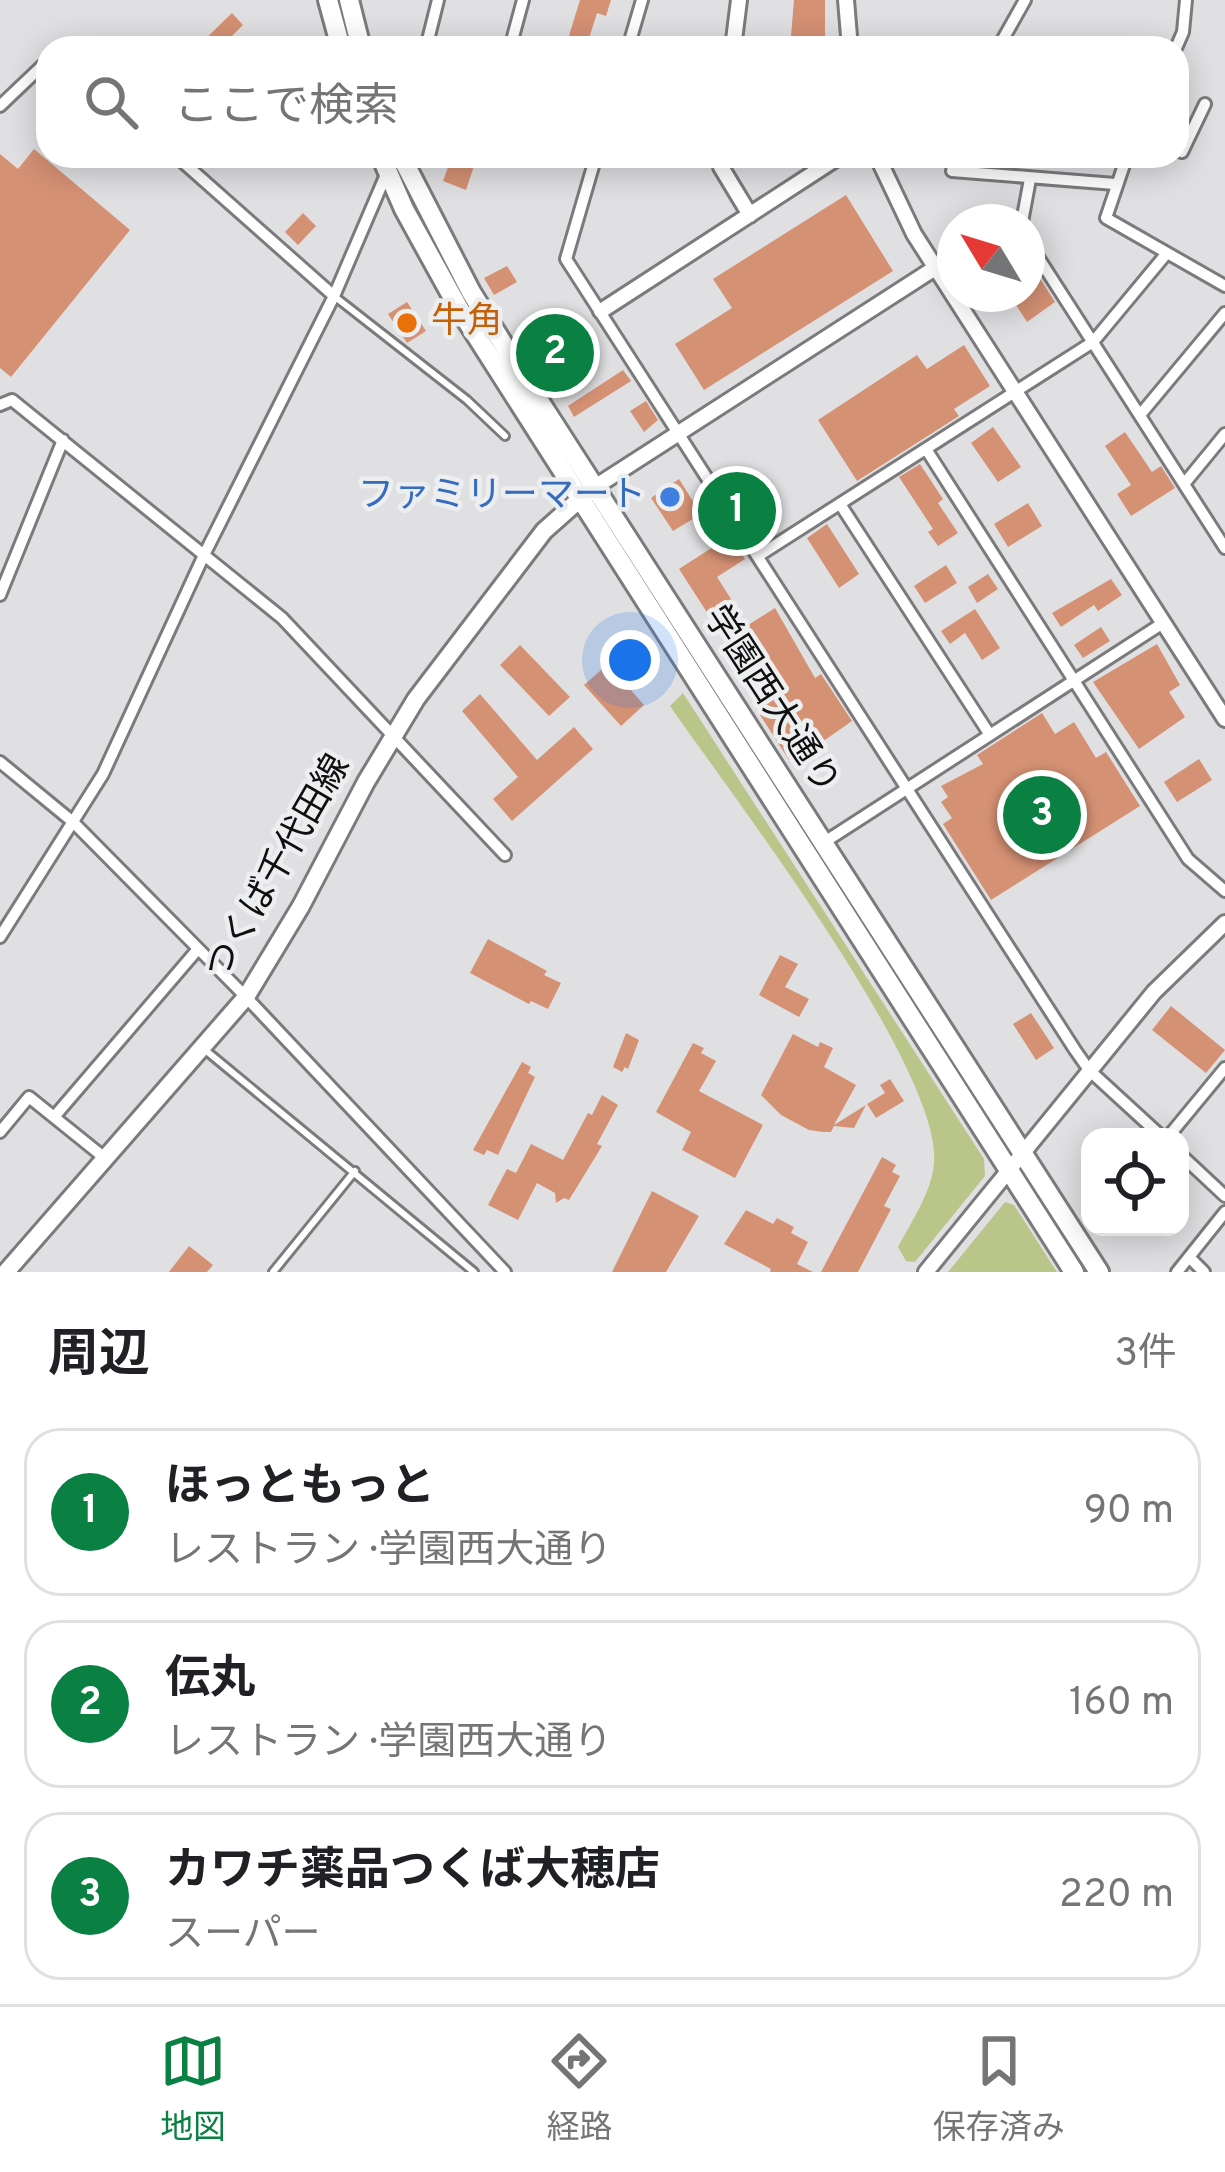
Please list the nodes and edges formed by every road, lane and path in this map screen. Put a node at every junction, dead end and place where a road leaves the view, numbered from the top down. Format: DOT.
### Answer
graph roads {
  1 [pos="328,0"];
  2 [pos="349,0"];
  3 [pos="439,0"];
  4 [pos="523,0"];
  5 [pos="642,0"];
  6 [pos="740,0"];
  7 [pos="846,0"];
  8 [pos="1025,0"];
  9 [pos="1186,0"];
  10 [pos="338,36"];
  11 [pos="358,36"];
  12 [pos="429,36"];
  13 [pos="513,36"];
  14 [pos="632,36"];
  15 [pos="735,36"];
  16 [pos="849,36"];
  17 [pos="1005,36"];
  18 [pos="1181,36"];
  19 [pos="36,72"];
  20 [pos="1205,104"];
  21 [pos="0,106"];
  22 [pos="1189,137"];
  23 [pos="190,168"];
  24 [pos="388,168"];
  25 [pos="396,168"];
  26 [pos="593,168"];
  27 [pos="722,168"];
  28 [pos="822,168"];
  29 [pos="883,168"];
  30 [pos="953,168"];
  31 [pos="1122,168"];
  32 [pos="1030,179"];
  33 [pos="1115,184"];
  34 [pos="1025,204"];
  35 [pos="750,215"];
  36 [pos="1167,253"];
  37 [pos="935,268"];
  38 [pos="1045,268"];
  39 [pos="1225,286"];
  40 [pos="334,296"];
  41 [pos="601,311"];
  42 [pos="1225,313"];
  43 [pos="1093,341"];
  44 [pos="1014,392"];
  45 [pos="0,405"];
  46 [pos="1140,415"];
  47 [pos="679,433"];
  48 [pos="1225,434"];
  49 [pos="505,436"];
  50 [pos="63,440"];
  51 [pos="926,449"];
  52 [pos="1184,484"];
  53 [pos="587,492"];
  54 [pos="840,504"];
  55 [pos="1225,548"];
  56 [pos="204,555"];
  57 [pos="758,556"];
  58 [pos="6,563"];
  59 [pos="0,595"];
  60 [pos="1163,623"];
  61 [pos="1073,681"];
  62 [pos="1225,719"];
  63 [pos="394,735"];
  64 [pos="990,735"];
  65 [pos="0,761"];
  66 [pos="907,788"];
  67 [pos="74,823"];
  68 [pos="823,843"];
  69 [pos="506,855"];
  70 [pos="1225,891"];
  71 [pos="1225,923"];
  72 [pos="0,937"];
  73 [pos="198,949"];
  74 [pos="246,997"];
  75 [pos="204,1048"];
  76 [pos="1225,1068"];
  77 [pos="1090,1070"];
  78 [pos="55,1117"];
  79 [pos="1155,1128"];
  80 [pos="1173,1128"];
  81 [pos="0,1132"];
  82 [pos="1023,1152"];
  83 [pos="106,1159"];
  84 [pos="1189,1162"];
  85 [pos="1009,1170"];
  86 [pos="355,1171"];
  87 [pos="1225,1196"];
  88 [pos="1225,1212"];
  89 [pos="1189,1258"];
  90 [pos="6,1272"];
  91 [pos="273,1272"];
  92 [pos="474,1272"];
  93 [pos="505,1272"];
  94 [pos="926,1272"];
  95 [pos="1074,1272"];
  96 [pos="1099,1272"];
  97 [pos="1177,1272"];
  98 [pos="1204,1272"];
  1 -- 10 [label="highway"];
  2 -- 11 [label="highway"];
  3 -- 12 [label="street"];
  4 -- 13 [label="street"];
  5 -- 14 [label="street"];
  6 -- 15 [label="street"];
  7 -- 16 [label="street"];
  8 -- 17 [label="street"];
  9 -- 18 [label="street"];
  19 -- 21 [label="street"];
  20 -- 22 [label="street"];
  23 -- 40 [label="street"];
  24 -- 40 [label="street"];
  25 -- 53 [label="highway, 学園西大通り"];
  26 -- 41 [label="street"];
  27 -- 35 [label="street"];
  28 -- 35 [label="street"];
  29 -- 37 [label="street"];
  30 -- 32 [label="street"];
  31 -- 33 [label="street"];
  32 -- 33 [label="street"];
  32 -- 34 [label="street"];
  33 -- 36 [label="street"];
  35 -- 41 [label="street"];
  36 -- 39 [label="street"];
  36 -- 43 [label="street"];
  37 -- 44 [label="street"];
  37 -- 47 [label="street"];
  38 -- 43 [label="street"];
  40 -- 49 [label="lane"];
  40 -- 56 [label="street"];
  41 -- 47 [label="street"];
  42 -- 46 [label="street"];
  43 -- 44 [label="street"];
  43 -- 46 [label="street"];
  44 -- 51 [label="street"];
  44 -- 60 [label="street"];
  45 -- 50 [label="street"];
  46 -- 52 [label="street"];
  47 -- 53 [label="street"];
  47 -- 57 [label="street"];
  48 -- 52 [label="street"];
  50 -- 56 [label="street"];
  50 -- 58 [label="street"];
  51 -- 54 [label="street"];
  51 -- 61 [label="street"];
  52 -- 55 [label="street"];
  53 -- 63 [label="main road, つくば千代田線"];
  53 -- 68 [label="highway, 学園西大通り"];
  53 -- 85 [label="highway, 学園西大通り"];
  54 -- 57 [label="street"];
  54 -- 64 [label="street"];
  56 -- 63 [label="street"];
  56 -- 67 [label="street"];
  57 -- 66 [label="street"];
  58 -- 59 [label="street"];
  60 -- 61 [label="street"];
  60 -- 62 [label="street"];
  61 -- 64 [label="street"];
  61 -- 70 [label="street"];
  63 -- 69 [label="street"];
  63 -- 74 [label="main road, つくば千代田線"];
  64 -- 66 [label="street"];
  65 -- 67 [label="street"];
  66 -- 68 [label="street"];
  66 -- 77 [label="street"];
  67 -- 72 [label="street"];
  67 -- 73 [label="street"];
  68 -- 82 [label="highway, 学園西大通り"];
  71 -- 77 [label="street"];
  73 -- 74 [label="street"];
  73 -- 78 [label="street"];
  74 -- 75 [label="main road, つくば千代田線"];
  74 -- 93 [label="street"];
  75 -- 83 [label="main road, つくば千代田線"];
  75 -- 86 [label="lane"];
  76 -- 80 [label="street"];
  77 -- 79 [label="street"];
  77 -- 82 [label="street"];
  78 -- 81 [label="street"];
  78 -- 83 [label="street"];
  82 -- 85 [label="street"];
  82 -- 96 [label="highway, 学園西大通り"];
  83 -- 90 [label="main road, つくば千代田線"];
  84 -- 87 [label="street"];
  85 -- 94 [label="street"];
  85 -- 95 [label="highway, 学園西大通り"];
  86 -- 91 [label="lane"];
  86 -- 92 [label="lane"];
  88 -- 89 [label="street"];
  89 -- 97 [label="street"];
  89 -- 98 [label="street"];
}
